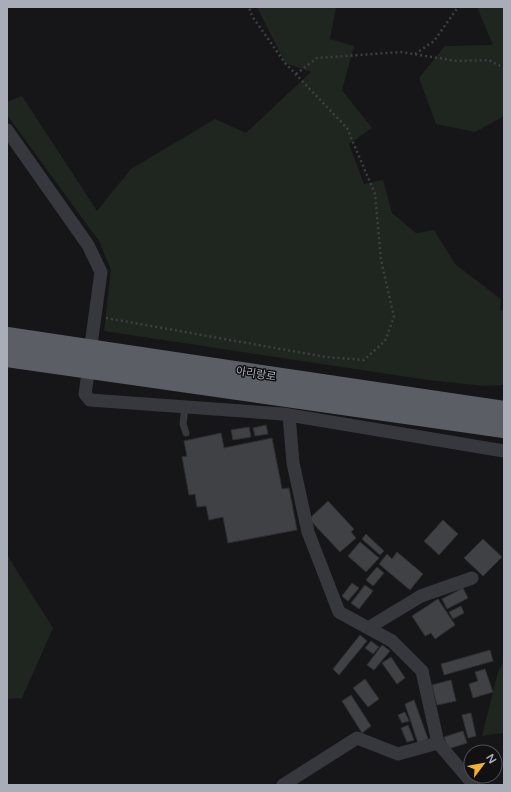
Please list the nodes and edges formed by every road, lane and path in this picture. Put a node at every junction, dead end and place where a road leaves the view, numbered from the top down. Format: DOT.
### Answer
graph roads {
  1 [pos="249,7"];
  2 [pos="458,7"];
  3 [pos="414,55"];
  4 [pos="504,68"];
  5 [pos="296,74"];
  6 [pos="7,130"];
  7 [pos="96,316"];
  8 [pos="7,338"];
  9 [pos="91,345"];
  10 [pos="7,356"];
  11 [pos="87,380"];
  12 [pos="185,407"];
  13 [pos="504,412"];
  14 [pos="289,415"];
  15 [pos="504,427"];
  16 [pos="186,433"];
  17 [pos="504,451"];
  18 [pos="472,578"];
  19 [pos="368,628"];
  20 [pos="438,743"];
  21 [pos="283,785"];
  22 [pos="474,785"];
  1 -- 5 [label="path"];
  2 -- 3 [label="path"];
  3 -- 4 [label="path"];
  3 -- 5 [label="path"];
  5 -- 7 [label="path"];
  6 -- 7 [label="street"];
  7 -- 9 [label="street"];
  8 -- 13 [label="highway, 아리랑로"];
  10 -- 15 [label="highway, 아리랑로"];
  11 -- 12 [label="street"];
  12 -- 14 [label="street"];
  12 -- 16 [label="lane"];
  14 -- 17 [label="street"];
  14 -- 19 [label="street"];
  18 -- 19 [label="street"];
  19 -- 20 [label="street"];
  20 -- 21 [label="street"];
  20 -- 22 [label="street"];
}
